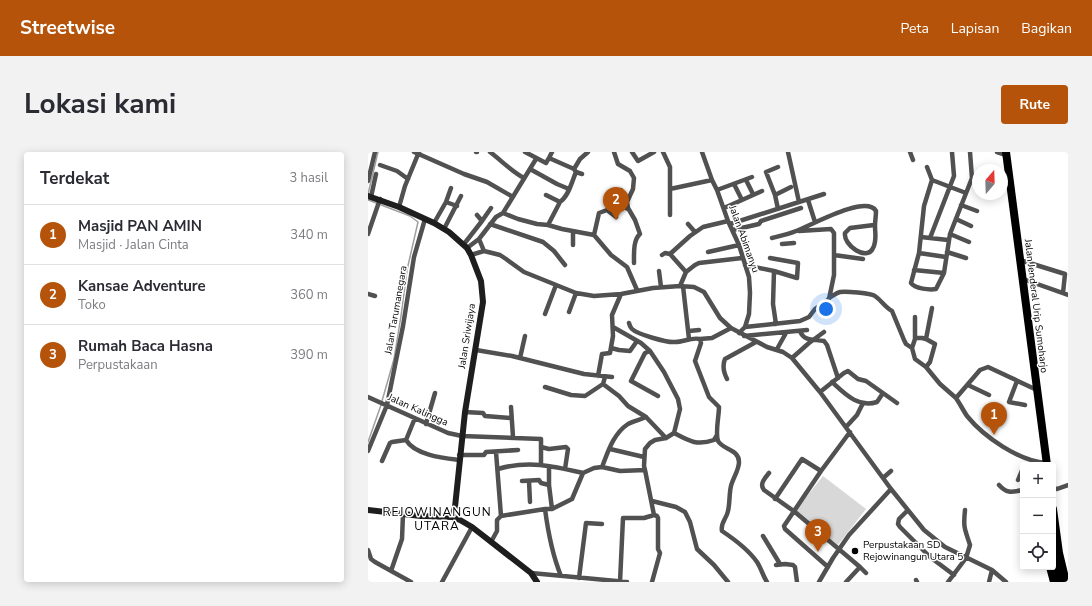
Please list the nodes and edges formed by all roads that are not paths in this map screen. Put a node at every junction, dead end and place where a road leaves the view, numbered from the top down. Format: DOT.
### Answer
graph roads {
  1 [pos="375,152"];
  2 [pos="490,152"];
  3 [pos="525,152"];
  4 [pos="552,152"];
  5 [pos="588,152"];
  6 [pos="614,152"];
  7 [pos="632,152"];
  8 [pos="654,152"];
  9 [pos="663,152"];
  10 [pos="702,152"];
  11 [pos="788,152"];
  12 [pos="910,152"];
  13 [pos="952,152"];
  14 [pos="970,152"];
  15 [pos="996,152"];
  16 [pos="417,153"];
  17 [pos="531,154"];
  18 [pos="1006,154"];
  19 [pos="549,158"];
  20 [pos="536,159"];
  21 [pos="913,160"];
  22 [pos="380,165"];
  23 [pos="778,167"];
  24 [pos="927,167"];
  25 [pos="530,168"];
  26 [pos="575,170"];
  27 [pos="376,174"];
  28 [pos="582,174"];
  29 [pos="752,177"];
  30 [pos="524,178"];
  31 [pos="408,179"];
  32 [pos="712,180"];
  33 [pos="746,180"];
  34 [pos="932,180"];
  35 [pos="368,181"];
  36 [pos="734,184"];
  37 [pos="949,186"];
  38 [pos="791,187"];
  39 [pos="451,188"];
  40 [pos="569,189"];
  41 [pos="621,190"];
  42 [pos="670,190"];
  43 [pos="717,190"];
  44 [pos="762,191"];
  45 [pos="966,193"];
  46 [pos="754,194"];
  47 [pos="775,194"];
  48 [pos="824,194"];
  49 [pos="546,195"];
  50 [pos="370,196"];
  51 [pos="461,196"];
  52 [pos="513,197"];
  53 [pos="380,199"];
  54 [pos="742,200"];
  55 [pos="808,200"];
  56 [pos="446,202"];
  57 [pos="560,202"];
  58 [pos="612,202"];
  59 [pos="799,202"];
  60 [pos="961,205"];
  61 [pos="457,206"];
  62 [pos="399,207"];
  63 [pos="491,208"];
  64 [pos="724,208"];
  65 [pos="801,208"];
  66 [pos="628,209"];
  67 [pos="778,209"];
  68 [pos="607,210"];
  69 [pos="977,211"];
  70 [pos="503,213"];
  71 [pos="477,215"];
  72 [pos="670,215"];
  73 [pos="616,217"];
  74 [pos="425,219"];
  75 [pos="956,219"];
  76 [pos="482,222"];
  77 [pos="729,222"];
  78 [pos="815,222"];
  79 [pos="434,223"];
  80 [pos="370,224"];
  81 [pos="490,224"];
  82 [pos="688,224"];
  83 [pos="548,225"];
  84 [pos="874,225"];
  85 [pos="971,226"];
  86 [pos="444,229"];
  87 [pos="733,230"];
  88 [pos="573,232"];
  89 [pos="695,232"];
  90 [pos="796,232"];
  91 [pos="368,234"];
  92 [pos="786,234"];
  93 [pos="950,234"];
  94 [pos="594,235"];
  95 [pos="921,237"];
  96 [pos="772,238"];
  97 [pos="930,238"];
  98 [pos="479,239"];
  99 [pos="948,240"];
  100 [pos="794,242"];
  101 [pos="969,242"];
  102 [pos="782,244"];
  103 [pos="788,244"];
  104 [pos="573,245"];
  105 [pos="739,245"];
  106 [pos="465,246"];
  107 [pos="708,252"];
  108 [pos="477,253"];
  109 [pos="919,253"];
  110 [pos="670,254"];
  111 [pos="946,254"];
  112 [pos="662,255"];
  113 [pos="834,255"];
  114 [pos="742,258"];
  115 [pos="770,258"];
  116 [pos="966,258"];
  117 [pos="863,259"];
  118 [pos="1020,260"];
  119 [pos="634,263"];
  120 [pos="565,265"];
  121 [pos="745,265"];
  122 [pos="914,270"];
  123 [pos="658,271"];
  124 [pos="774,271"];
  125 [pos="686,272"];
  126 [pos="944,273"];
  127 [pos="1023,279"];
  128 [pos="556,285"];
  129 [pos="681,286"];
  130 [pos="657,287"];
  131 [pos="637,290"];
  132 [pos="576,293"];
  133 [pos="368,294"];
  134 [pos="621,294"];
  135 [pos="1065,294"];
  136 [pos="375,296"];
  137 [pos="829,299"];
  138 [pos="932,308"];
  139 [pos="569,312"];
  140 [pos="545,314"];
  141 [pos="915,317"];
  142 [pos="629,323"];
  143 [pos="776,324"];
  144 [pos="613,327"];
  145 [pos="745,327"];
  146 [pos="731,328"];
  147 [pos="699,330"];
  148 [pos="807,330"];
  149 [pos="689,331"];
  150 [pos="800,331"];
  151 [pos="824,332"];
  152 [pos="786,333"];
  153 [pos="742,334"];
  154 [pos="525,336"];
  155 [pos="915,338"];
  156 [pos="689,339"];
  157 [pos="700,339"];
  158 [pos="926,339"];
  159 [pos="815,340"];
  160 [pos="637,341"];
  161 [pos="756,342"];
  162 [pos="611,348"];
  163 [pos="912,348"];
  164 [pos="777,349"];
  165 [pos="476,350"];
  166 [pos="650,351"];
  167 [pos="520,358"];
  168 [pos="792,358"];
  169 [pos="926,367"];
  170 [pos="598,376"];
  171 [pos="606,377"];
  172 [pos="612,377"];
  173 [pos="838,378"];
  174 [pos="727,380"];
  175 [pos="1017,381"];
  176 [pos="832,382"];
  177 [pos="603,384"];
  178 [pos="968,385"];
  179 [pos="545,387"];
  180 [pos="1037,390"];
  181 [pos="820,392"];
  182 [pos="435,393"];
  183 [pos="883,393"];
  184 [pos="989,395"];
  185 [pos="658,396"];
  186 [pos="368,397"];
  187 [pos="956,398"];
  188 [pos="864,403"];
  189 [pos="897,403"];
  190 [pos="387,405"];
  191 [pos="1025,405"];
  192 [pos="511,408"];
  193 [pos="465,412"];
  194 [pos="646,417"];
  195 [pos="415,418"];
  196 [pos="511,418"];
  197 [pos="426,424"];
  198 [pos="846,427"];
  199 [pos="850,432"];
  200 [pos="674,433"];
  201 [pos="717,435"];
  202 [pos="462,436"];
  203 [pos="513,437"];
  204 [pos="666,438"];
  205 [pos="406,440"];
  206 [pos="541,447"];
  207 [pos="610,449"];
  208 [pos="518,450"];
  209 [pos="368,451"];
  210 [pos="496,452"];
  211 [pos="459,457"];
  212 [pos="644,457"];
  213 [pos="1027,458"];
  214 [pos="382,461"];
  215 [pos="1025,462"];
  216 [pos="1037,462"];
  217 [pos="1046,462"];
  218 [pos="541,465"];
  219 [pos="549,467"];
  220 [pos="602,467"];
  221 [pos="498,469"];
  222 [pos="565,469"];
  223 [pos="645,470"];
  224 [pos="821,471"];
  225 [pos="890,471"];
  226 [pos="583,473"];
  227 [pos="769,473"];
  228 [pos="1020,475"];
  229 [pos="883,478"];
  230 [pos="1018,480"];
  231 [pos="522,481"];
  232 [pos="530,481"];
  233 [pos="549,485"];
  234 [pos="999,485"];
  235 [pos="1068,485"];
  236 [pos="891,489"];
  237 [pos="1056,489"];
  238 [pos="1020,491"];
  239 [pos="775,499"];
  240 [pos="652,501"];
  241 [pos="530,502"];
  242 [pos="546,509"];
  243 [pos="552,509"];
  244 [pos="368,510"];
  245 [pos="908,510"];
  246 [pos="965,510"];
  247 [pos="795,512"];
  248 [pos="403,514"];
  249 [pos="654,515"];
  250 [pos="501,516"];
  251 [pos="452,517"];
  252 [pos="602,524"];
  253 [pos="472,527"];
  254 [pos="1056,531"];
  255 [pos="762,536"];
  256 [pos="491,542"];
  257 [pos="839,549"];
  258 [pos="368,550"];
  259 [pos="966,558"];
  260 [pos="1056,566"];
  261 [pos="828,567"];
  262 [pos="860,567"];
  263 [pos="992,570"];
  264 [pos="1051,570"];
  265 [pos="390,571"];
  266 [pos="866,573"];
  267 [pos="531,574"];
  268 [pos="954,575"];
  269 [pos="561,576"];
  270 [pos="578,578"];
  271 [pos="593,581"];
  272 [pos="411,582"];
  273 [pos="442,582"];
  274 [pos="537,582"];
  275 [pos="620,582"];
  276 [pos="627,582"];
  277 [pos="652,582"];
  278 [pos="728,582"];
  279 [pos="767,582"];
  280 [pos="797,582"];
  281 [pos="819,582"];
  282 [pos="846,582"];
  283 [pos="948,582"];
  284 [pos="989,582"];
  285 [pos="1006,582"];
  286 [pos="1054,582"];
  287 [pos="1060,582"];
  288 [pos="1066,582"];
  1 -- 35 [label="street"];
  2 -- 30 [label="street"];
  3 -- 17 [label="street"];
  4 -- 19 [label="street"];
  5 -- 26 [label="street"];
  6 -- 66 [label="street"];
  7 -- 8 [label="street"];
  9 -- 42 [label="street"];
  10 -- 32 [label="street, Jalan Abimanyu"];
  11 -- 59 [label="street"];
  12 -- 21 [label="street"];
  13 -- 37 [label="street"];
  14 -- 45 [label="street"];
  15 -- 18 [label="street"];
  16 -- 31 [label="street"];
  16 -- 52 [label="street"];
  17 -- 20 [label="street"];
  18 -- 118 [label="highway, Jalan Jenderal Urip Sumoharjo"];
  19 -- 20 [label="street"];
  19 -- 26 [label="street"];
  20 -- 25 [label="street"];
  22 -- 31 [label="street"];
  23 -- 47 [label="street"];
  24 -- 34 [label="street"];
  25 -- 30 [label="street"];
  25 -- 40 [label="street"];
  26 -- 28 [label="street"];
  26 -- 40 [label="street"];
  27 -- 50 [label="street"];
  29 -- 33 [label="street"];
  30 -- 52 [label="street"];
  31 -- 62 [label="street"];
  32 -- 42 [label="street"];
  32 -- 43 [label="street, Jalan Abimanyu"];
  33 -- 36 [label="street"];
  33 -- 46 [label="street"];
  34 -- 37 [label="street"];
  34 -- 95 [label="street"];
  36 -- 43 [label="street"];
  36 -- 54 [label="street"];
  37 -- 45 [label="street"];
  37 -- 97 [label="street"];
  38 -- 47 [label="street"];
  39 -- 56 [label="street"];
  40 -- 57 [label="street"];
  41 -- 58 [label="street"];
  42 -- 72 [label="street"];
  43 -- 64 [label="street, Jalan Abimanyu"];
  44 -- 46 [label="street"];
  45 -- 60 [label="street"];
  46 -- 54 [label="street"];
  47 -- 67 [label="street"];
  48 -- 55 [label="street"];
  49 -- 57 [label="street"];
  50 -- 53 [label="main road, Jalan Sriwijaya"];
  51 -- 61 [label="street"];
  52 -- 70 [label="street"];
  53 -- 62 [label="main road, Jalan Sriwijaya"];
  53 -- 80 [label="street"];
  54 -- 64 [label="street"];
  55 -- 59 [label="street"];
  55 -- 78 [label="street"];
  56 -- 61 [label="street"];
  56 -- 79 [label="street"];
  57 -- 83 [label="street"];
  58 -- 66 [label="street"];
  58 -- 68 [label="street"];
  59 -- 67 [label="street"];
  60 -- 69 [label="street"];
  60 -- 75 [label="street"];
  61 -- 86 [label="street"];
  62 -- 74 [label="main road, Jalan Sriwijaya"];
  63 -- 76 [label="street"];
  64 -- 77 [label="street, Jalan Abimanyu"];
  65 -- 87 [label="street"];
  66 -- 119 [label="street"];
  67 -- 77 [label="street"];
  68 -- 73 [label="street"];
  68 -- 94 [label="street"];
  70 -- 81 [label="street"];
  70 -- 83 [label="street"];
  71 -- 76 [label="street"];
  74 -- 79 [label="main road, Jalan Sriwijaya"];
  74 -- 190 [label="street, Jalan Tarumanegara"];
  75 -- 85 [label="street"];
  75 -- 93 [label="street"];
  76 -- 106 [label="street"];
  77 -- 87 [label="street, Jalan Abimanyu"];
  77 -- 89 [label="street"];
  78 -- 84 [label="street"];
  78 -- 90 [label="street"];
  79 -- 86 [label="main road, Jalan Sriwijaya"];
  80 -- 91 [label="street"];
  81 -- 98 [label="street"];
  81 -- 120 [label="street"];
  82 -- 89 [label="street"];
  83 -- 88 [label="street"];
  84 -- 84 [label="street"];
  86 -- 106 [label="main road, Jalan Sriwijaya"];
  87 -- 105 [label="street, Jalan Abimanyu"];
  88 -- 94 [label="street"];
  88 -- 104 [label="street"];
  89 -- 110 [label="street"];
  90 -- 92 [label="street"];
  90 -- 113 [label="street"];
  92 -- 96 [label="street"];
  92 -- 103 [label="street"];
  93 -- 99 [label="street"];
  93 -- 101 [label="street"];
  94 -- 131 [label="street"];
  95 -- 97 [label="street"];
  95 -- 109 [label="street"];
  97 -- 99 [label="street"];
  98 -- 106 [label="street"];
  98 -- 108 [label="street"];
  99 -- 111 [label="street"];
  100 -- 103 [label="street"];
  102 -- 103 [label="street"];
  105 -- 107 [label="street"];
  105 -- 114 [label="street, Jalan Abimanyu"];
  106 -- 108 [label="main road, Jalan Sriwijaya"];
  108 -- 128 [label="street"];
  108 -- 165 [label="main road, Jalan Sriwijaya"];
  109 -- 111 [label="street"];
  109 -- 122 [label="street"];
  110 -- 112 [label="street"];
  110 -- 125 [label="street"];
  111 -- 116 [label="street"];
  111 -- 126 [label="street"];
  113 -- 117 [label="street"];
  113 -- 137 [label="street"];
  114 -- 121 [label="street, Jalan Abimanyu"];
  114 -- 125 [label="street"];
  115 -- 124 [label="street"];
  118 -- 127 [label="highway, Jalan Jenderal Urip Sumoharjo"];
  118 -- 135 [label="street"];
  121 -- 124 [label="street"];
  121 -- 145 [label="street, Jalan Abimanyu"];
  122 -- 126 [label="street"];
  122 -- 126 [label="street"];
  123 -- 130 [label="street"];
  124 -- 143 [label="street"];
  125 -- 129 [label="street"];
  127 -- 135 [label="street"];
  127 -- 180 [label="highway, Jalan Jenderal Urip Sumoharjo"];
  128 -- 132 [label="street"];
  128 -- 140 [label="street"];
  129 -- 130 [label="street"];
  129 -- 146 [label="street"];
  129 -- 149 [label="street"];
  130 -- 131 [label="street"];
  131 -- 134 [label="street"];
  132 -- 134 [label="street"];
  132 -- 139 [label="street"];
  133 -- 136 [label="street"];
  134 -- 144 [label="street"];
  137 -- 143 [label="street"];
  137 -- 163 [label="street"];
  138 -- 158 [label="street"];
  141 -- 155 [label="street"];
  142 -- 156 [label="street"];
  143 -- 145 [label="street"];
  144 -- 160 [label="street"];
  144 -- 162 [label="street"];
  145 -- 153 [label="street"];
  146 -- 153 [label="street"];
  146 -- 157 [label="street"];
  147 -- 149 [label="street"];
  148 -- 150 [label="street"];
  149 -- 156 [label="street"];
  150 -- 152 [label="street"];
  150 -- 159 [label="street"];
  151 -- 159 [label="street"];
  152 -- 153 [label="street"];
  152 -- 164 [label="street"];
  153 -- 161 [label="street"];
  154 -- 167 [label="street"];
  155 -- 158 [label="street"];
  155 -- 163 [label="street"];
  156 -- 157 [label="street"];
  157 -- 201 [label="street"];
  158 -- 169 [label="street"];
  159 -- 168 [label="street"];
  159 -- 173 [label="street"];
  160 -- 162 [label="street"];
  160 -- 166 [label="street"];
  161 -- 164 [label="street"];
  161 -- 174 [label="street"];
  162 -- 170 [label="street"];
  163 -- 169 [label="street"];
  164 -- 168 [label="street"];
  165 -- 167 [label="street"];
  165 -- 193 [label="main road, Jalan Sriwijaya"];
  166 -- 185 [label="street"];
  166 -- 200 [label="street"];
  167 -- 170 [label="street"];
  168 -- 181 [label="street"];
  169 -- 187 [label="street"];
  170 -- 171 [label="street"];
  171 -- 172 [label="street"];
  171 -- 177 [label="street"];
  173 -- 176 [label="street"];
  173 -- 183 [label="street"];
  175 -- 178 [label="street"];
  175 -- 180 [label="street"];
  175 -- 191 [label="street"];
  176 -- 181 [label="street"];
  176 -- 188 [label="street"];
  177 -- 179 [label="street"];
  177 -- 194 [label="street"];
  178 -- 184 [label="street"];
  178 -- 187 [label="street"];
  180 -- 217 [label="highway, Jalan Jenderal Urip Sumoharjo"];
  181 -- 198 [label="street"];
  182 -- 197 [label="street"];
  183 -- 188 [label="street"];
  183 -- 189 [label="street"];
  186 -- 190 [label="street, Jalan Kalingga"];
  187 -- 213 [label="street"];
  188 -- 198 [label="street"];
  190 -- 195 [label="street, Jalan Kalingga"];
  190 -- 209 [label="street, Jalan Tarumanegara"];
  192 -- 196 [label="street"];
  193 -- 196 [label="street"];
  193 -- 202 [label="main road, Jalan Sriwijaya"];
  194 -- 204 [label="street"];
  194 -- 207 [label="street"];
  195 -- 197 [label="street, Jalan Kalingga"];
  195 -- 205 [label="street"];
  196 -- 203 [label="street"];
  197 -- 202 [label="street, Jalan Kalingga"];
  198 -- 199 [label="street"];
  199 -- 224 [label="street"];
  199 -- 229 [label="street"];
  200 -- 201 [label="street"];
  200 -- 204 [label="street"];
  201 -- 279 [label="street"];
  202 -- 203 [label="street, Jalan Kalingga"];
  202 -- 211 [label="main road, Jalan Sriwijaya"];
  203 -- 206 [label="street, Jalan Kalingga"];
  204 -- 212 [label="street"];
  205 -- 211 [label="street"];
  205 -- 214 [label="street"];
  206 -- 218 [label="street"];
  206 -- 222 [label="street"];
  207 -- 212 [label="street"];
  207 -- 220 [label="street"];
  208 -- 210 [label="street"];
  210 -- 211 [label="street"];
  210 -- 221 [label="street"];
  211 -- 251 [label="main road, Jalan Sriwijaya"];
  212 -- 223 [label="street"];
  213 -- 215 [label="street"];
  213 -- 216 [label="street"];
  218 -- 219 [label="street"];
  218 -- 221 [label="street"];
  219 -- 222 [label="street"];
  219 -- 233 [label="street"];
  220 -- 223 [label="street"];
  220 -- 226 [label="street"];
  221 -- 250 [label="street"];
  222 -- 226 [label="street"];
  223 -- 240 [label="street"];
  224 -- 239 [label="street"];
  224 -- 247 [label="street"];
  225 -- 229 [label="street"];
  226 -- 243 [label="street"];
  227 -- 239 [label="street"];
  228 -- 230 [label="street"];
  229 -- 236 [label="street"];
  231 -- 232 [label="street"];
  232 -- 233 [label="street"];
  232 -- 241 [label="street"];
  233 -- 243 [label="street"];
  234 -- 238 [label="street"];
  235 -- 237 [label="street"];
  236 -- 245 [label="street"];
  236 -- 257 [label="street"];
  239 -- 247 [label="street"];
  240 -- 249 [label="street"];
  240 -- 278 [label="street"];
  242 -- 243 [label="street"];
  242 -- 250 [label="street"];
  242 -- 269 [label="street"];
  244 -- 248 [label="main road"];
  245 -- 259 [label="street"];
  245 -- 268 [label="street"];
  246 -- 259 [label="street"];
  247 -- 257 [label="street"];
  247 -- 261 [label="street"];
  248 -- 251 [label="main road"];
  248 -- 265 [label="street"];
  249 -- 275 [label="street"];
  249 -- 277 [label="street"];
  250 -- 256 [label="street"];
  251 -- 253 [label="main road"];
  252 -- 270 [label="street"];
  253 -- 256 [label="main road"];
  253 -- 273 [label="street"];
  254 -- 288 [label="highway"];
  255 -- 280 [label="street"];
  256 -- 267 [label="main road"];
  257 -- 261 [label="street"];
  257 -- 262 [label="street"];
  258 -- 265 [label="street"];
  259 -- 263 [label="street"];
  259 -- 268 [label="street"];
  260 -- 287 [label="highway"];
  261 -- 281 [label="street"];
  262 -- 266 [label="street"];
  262 -- 282 [label="street"];
  263 -- 284 [label="street"];
  263 -- 285 [label="street"];
  264 -- 286 [label="highway"];
  265 -- 272 [label="street"];
  267 -- 269 [label="street"];
  267 -- 274 [label="main road"];
  268 -- 283 [label="street"];
  269 -- 270 [label="street"];
  270 -- 271 [label="street"];
  271 -- 275 [label="street"];
  275 -- 276 [label="street"];
}
